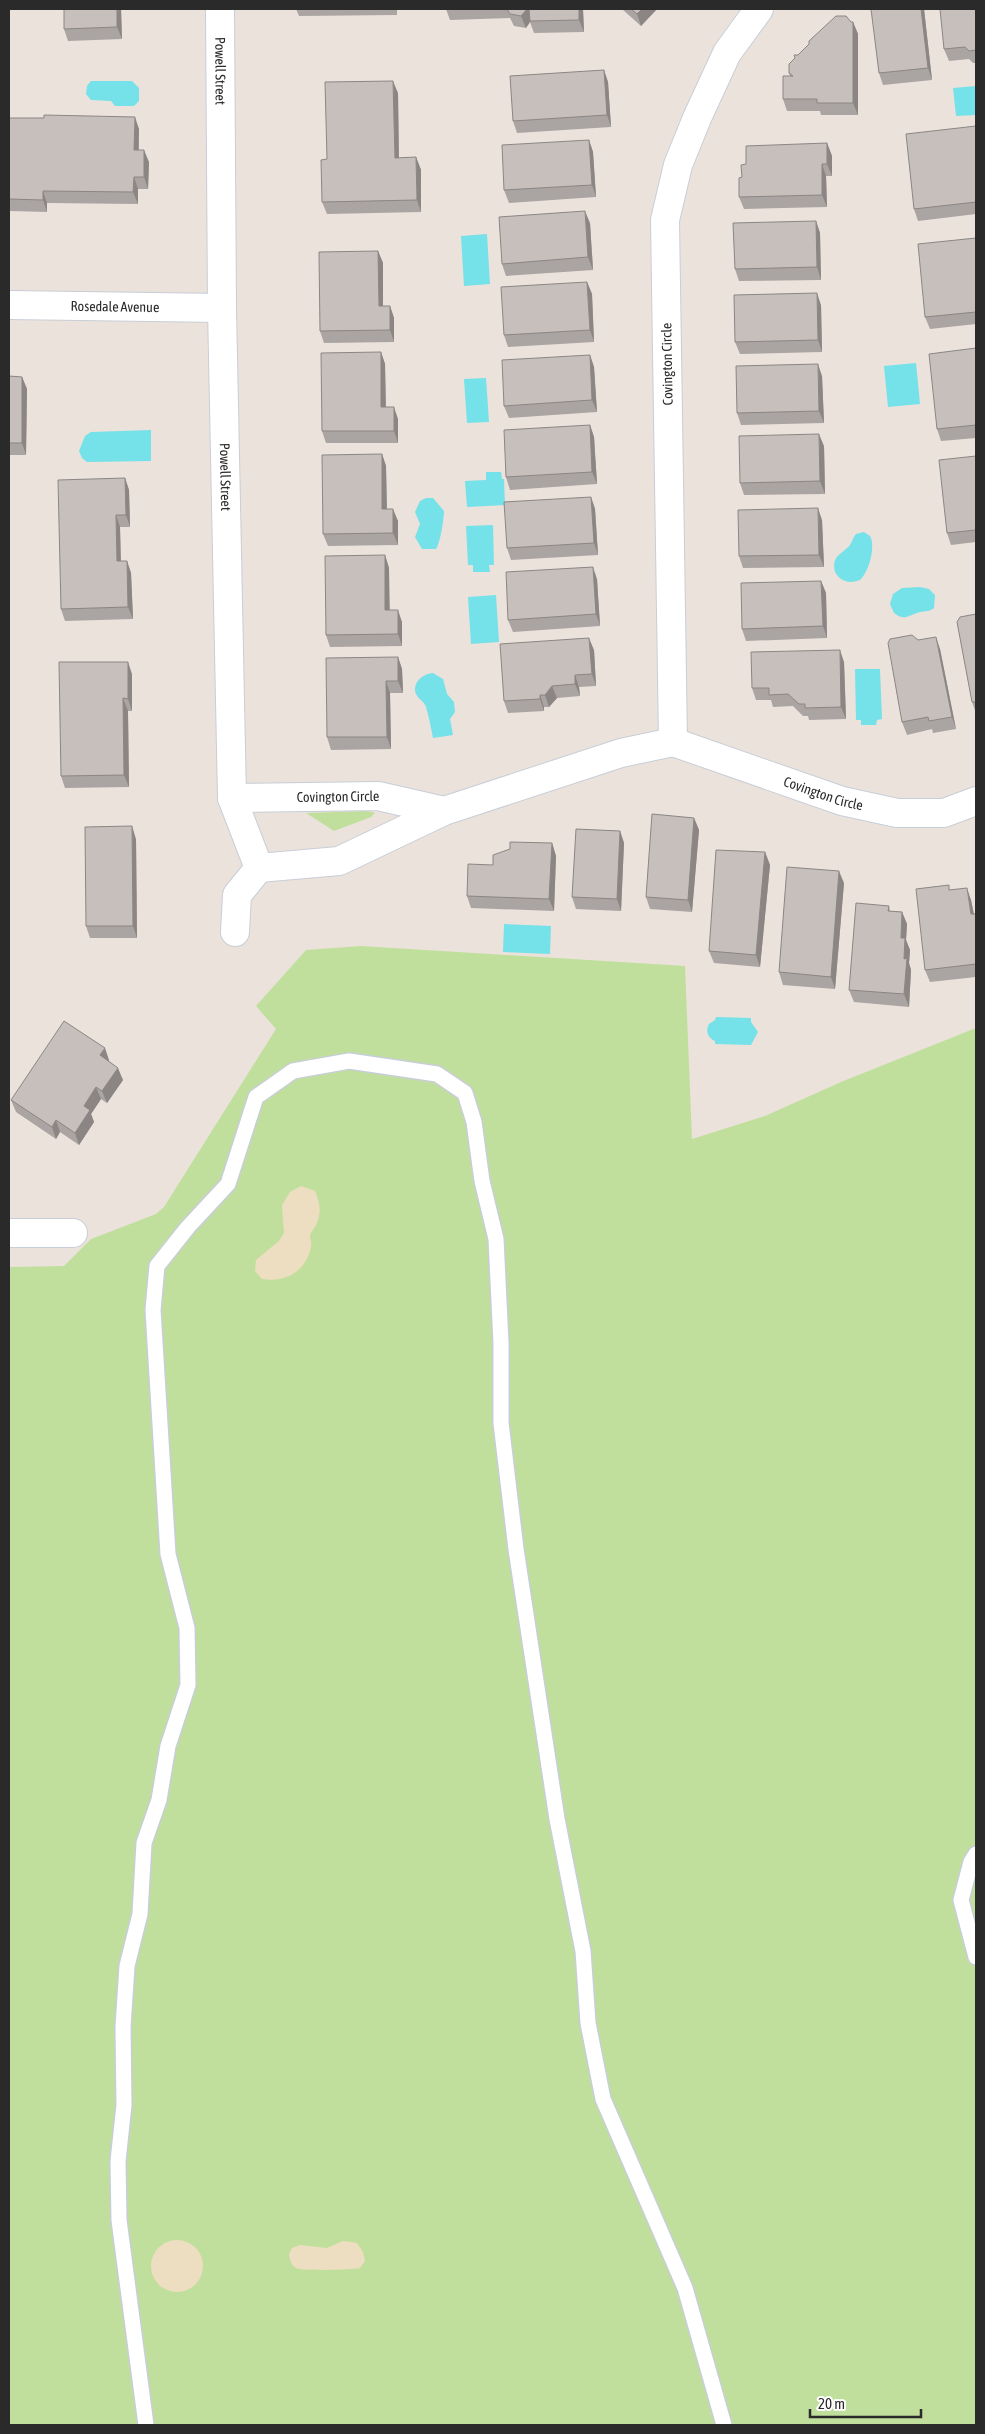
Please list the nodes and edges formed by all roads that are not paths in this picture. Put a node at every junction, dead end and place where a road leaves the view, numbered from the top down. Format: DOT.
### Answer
graph roads {
  1 [pos="220,9"];
  2 [pos="759,9"];
  3 [pos="9,305"];
  4 [pos="222,308"];
  5 [pos="674,742"];
  6 [pos="232,798"];
  7 [pos="976,801"];
  8 [pos="444,811"];
  9 [pos="259,868"];
  10 [pos="235,932"];
  11 [pos="9,1233"];
  12 [pos="73,1233"];
  13 [pos="976,1854"];
  14 [pos="976,1957"];
  15 [pos="146,2425"];
  16 [pos="724,2425"];
  1 -- 4 [label="street, Powell Street"];
  2 -- 5 [label="street, Covington Circle"];
  3 -- 4 [label="street, Rosedale Avenue"];
  4 -- 6 [label="street, Powell Street"];
  5 -- 7 [label="street, Covington Circle"];
  5 -- 8 [label="street"];
  6 -- 8 [label="street, Covington Circle"];
  6 -- 9 [label="street, Powell Street"];
  8 -- 9 [label="street"];
  9 -- 10 [label="street"];
  11 -- 12 [label="street"];
  13 -- 14 [label="lane"];
  15 -- 16 [label="lane"];
}
